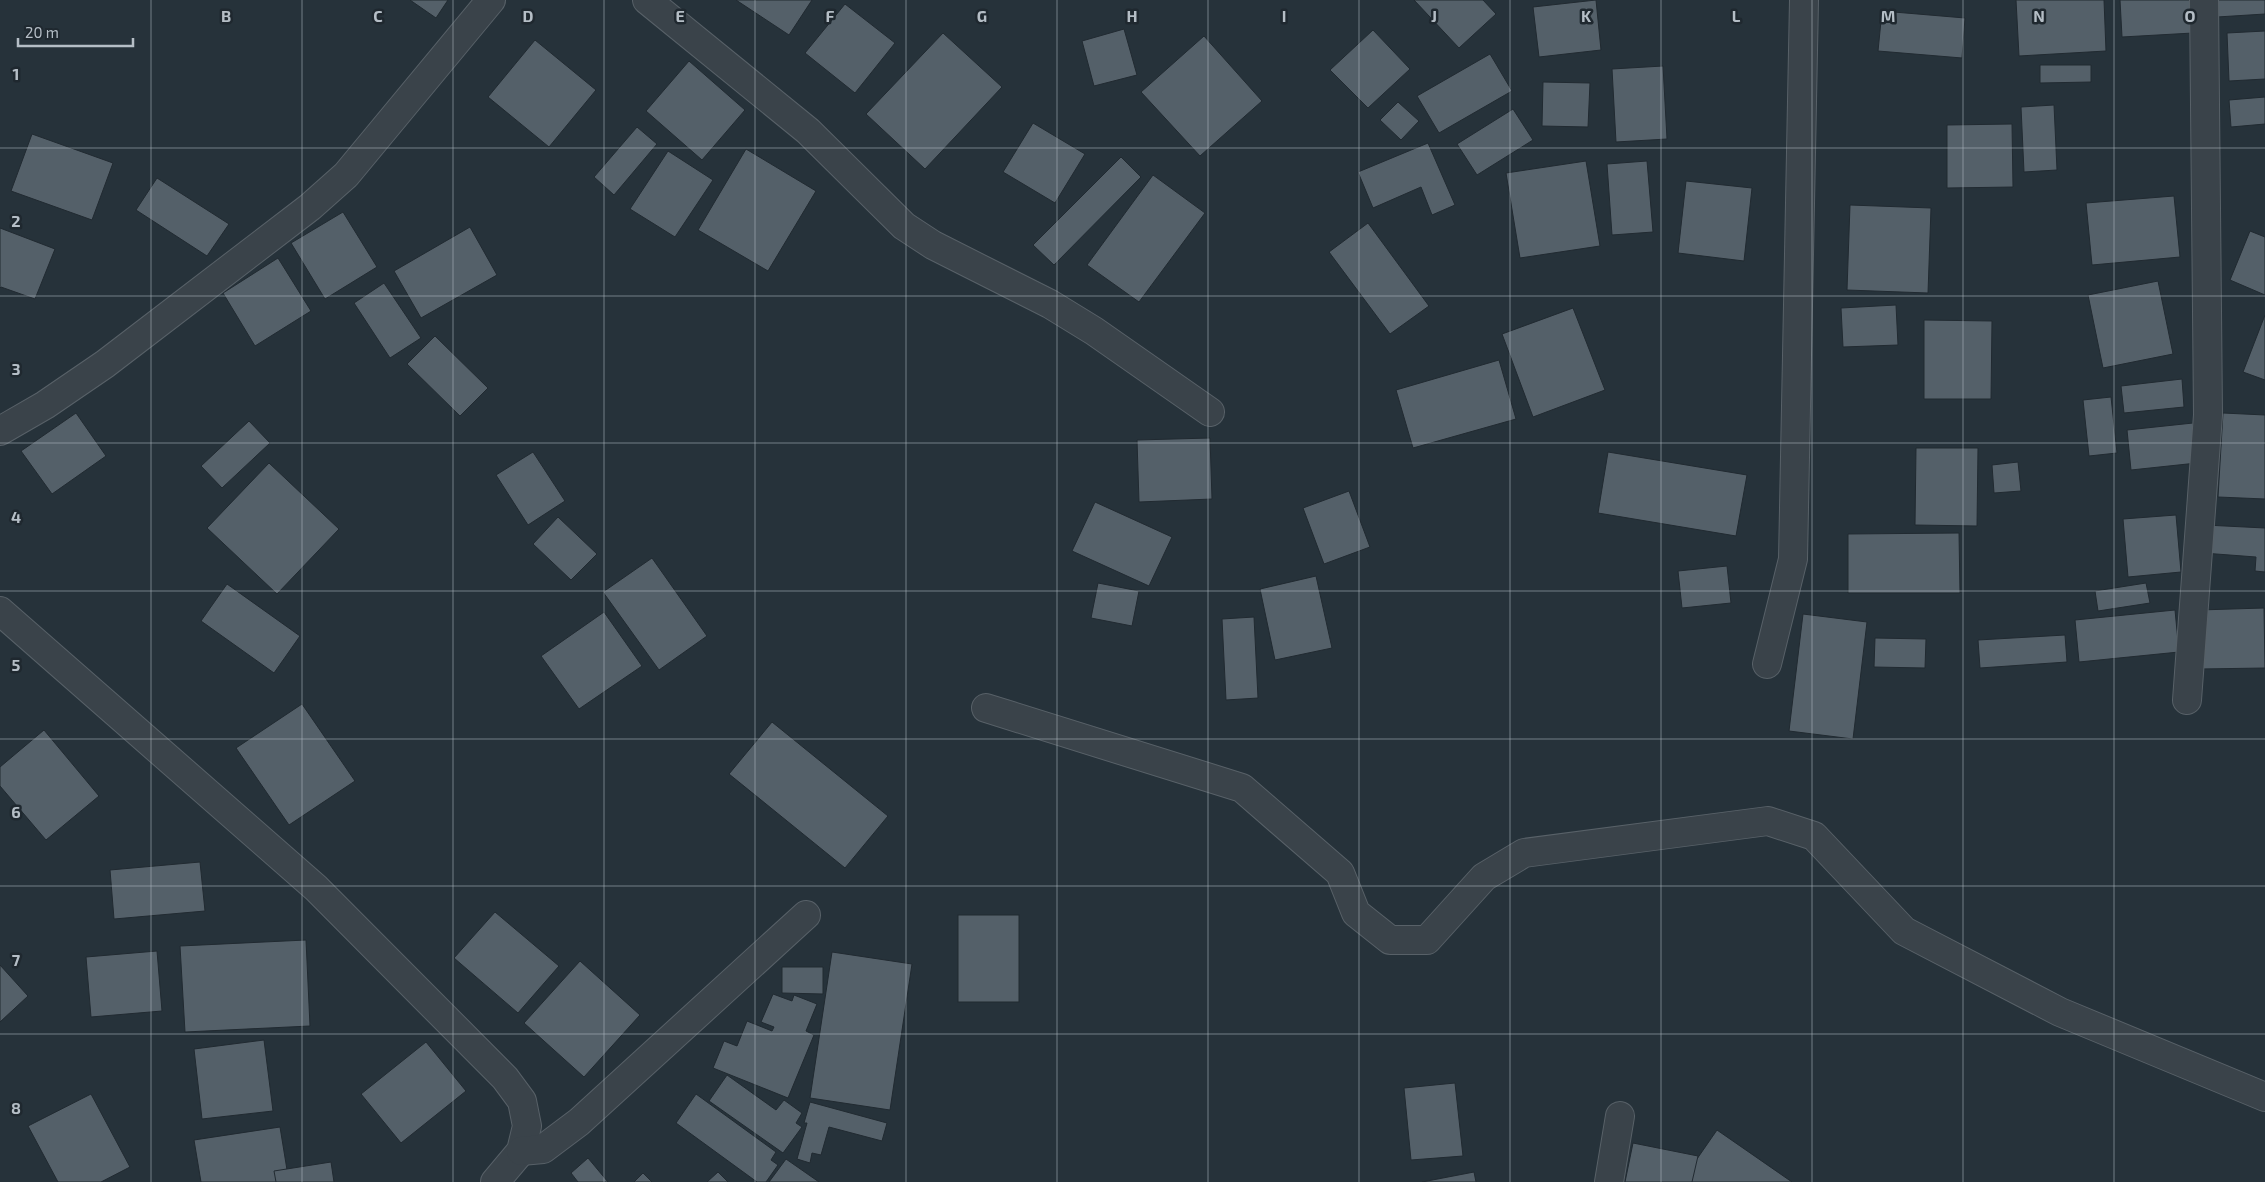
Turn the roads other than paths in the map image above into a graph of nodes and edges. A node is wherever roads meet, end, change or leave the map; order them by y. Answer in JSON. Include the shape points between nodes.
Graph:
{"nodes":[{"id":1,"x":491,"y":0,"type":"edge"},
{"id":2,"x":647,"y":0,"type":"edge"},
{"id":3,"x":1804,"y":0,"type":"edge"},
{"id":4,"x":2204,"y":0,"type":"edge"},
{"id":5,"x":1210,"y":412,"type":"dead end"},
{"id":6,"x":0,"y":431,"type":"edge"},
{"id":7,"x":0,"y":611,"type":"edge"},
{"id":8,"x":1767,"y":664,"type":"dead end"},
{"id":9,"x":2187,"y":700,"type":"dead end"},
{"id":10,"x":986,"y":708,"type":"dead end"},
{"id":11,"x":806,"y":915,"type":"dead end"},
{"id":12,"x":2265,"y":1097,"type":"edge"},
{"id":13,"x":1620,"y":1116,"type":"dead end"},
{"id":14,"x":521,"y":1151,"type":"junction"},
{"id":15,"x":495,"y":1182,"type":"edge"},
{"id":16,"x":1609,"y":1182,"type":"edge"}],
"edges":[{"from":1,"to":6,"type":"street","via":[[346,174],[310,207],[105,364],[45,406]]},
{"from":2,"to":5,"type":"street","via":[[808,131],[904,226],[933,245],[1050,304]]},
{"from":3,"to":8,"type":"street","via":[[1793,560]]},
{"from":4,"to":9,"type":"street","via":[[2208,415]]},
{"from":7,"to":14,"type":"street","via":[[316,888],[504,1078],[522,1102],[527,1126]]},
{"from":10,"to":12,"type":"street","via":[[1242,788],[1340,873],[1356,913],[1390,940],[1427,940],[1484,877],[1524,854],[1768,821],[1814,836],[1904,931],[2060,1012]]},
{"from":11,"to":14,"type":"street","via":[[579,1122],[543,1149]]},
{"from":13,"to":16,"type":"street"},
{"from":14,"to":15,"type":"street"}]}
